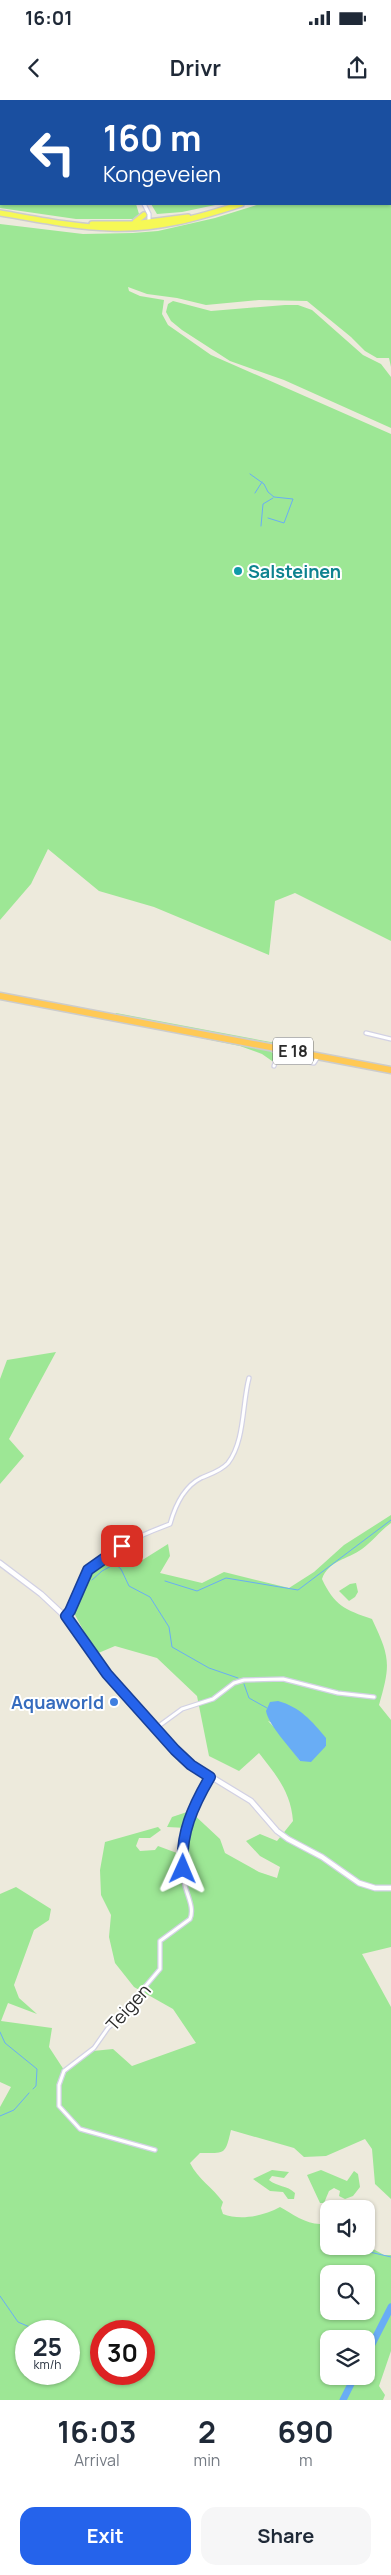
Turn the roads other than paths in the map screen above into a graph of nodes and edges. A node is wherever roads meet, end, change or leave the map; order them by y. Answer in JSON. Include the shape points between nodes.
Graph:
{"nodes":[{"id":1,"x":144,"y":205,"type":"edge"},
{"id":2,"x":238,"y":205,"type":"edge"},
{"id":3,"x":0,"y":213,"type":"edge"},
{"id":4,"x":144,"y":215,"type":"junction"},
{"id":5,"x":64,"y":223,"type":"junction"},
{"id":6,"x":133,"y":224,"type":"junction"},
{"id":7,"x":147,"y":224,"type":"junction"},
{"id":8,"x":0,"y":996,"type":"edge"},
{"id":9,"x":366,"y":1033,"type":"dead end"},
{"id":10,"x":391,"y":1038,"type":"edge"},
{"id":11,"x":279,"y":1049,"type":"junction"},
{"id":12,"x":318,"y":1056,"type":"junction"},
{"id":13,"x":277,"y":1059,"type":"junction"},
{"id":14,"x":274,"y":1066,"type":"dead end"},
{"id":15,"x":391,"y":1070,"type":"edge"},
{"id":16,"x":249,"y":1378,"type":"dead end"},
{"id":17,"x":0,"y":1563,"type":"edge"},
{"id":18,"x":66,"y":1616,"type":"junction"},
{"id":19,"x":374,"y":1696,"type":"dead end"},
{"id":20,"x":156,"y":1728,"type":"junction"},
{"id":21,"x":210,"y":1777,"type":"junction"},
{"id":22,"x":391,"y":1888,"type":"edge"},
{"id":23,"x":155,"y":2150,"type":"dead end"}],
"edges":[{"from":1,"to":4,"type":"street"},
{"from":1,"to":7,"type":"street"},
{"from":2,"to":7,"type":"main road","via":[[192,220]]},
{"from":3,"to":5,"type":"main road"},
{"from":4,"to":6,"type":"main road"},
{"from":4,"to":7,"type":"street"},
{"from":5,"to":6,"type":"main road"},
{"from":5,"to":7,"type":"main road","via":[[112,228]]},
{"from":6,"to":7,"type":"main road"},
{"from":8,"to":11,"type":"highway","number":"E 18"},
{"from":9,"to":10,"type":"street"},
{"from":11,"to":12,"type":"highway","number":"E 18"},
{"from":11,"to":13,"type":"street"},
{"from":12,"to":13,"type":"street","via":[[314,1063]]},
{"from":12,"to":15,"type":"highway","number":"E 18"},
{"from":13,"to":14,"type":"street"},
{"from":16,"to":18,"type":"street","via":[[238,1438],[228,1462],[185,1491],[170,1524],[122,1546],[92,1566]]},
{"from":17,"to":18,"type":"main road"},
{"from":18,"to":20,"type":"main road","via":[[107,1674]]},
{"from":19,"to":20,"type":"street","via":[[338,1693],[283,1679],[248,1679],[234,1683],[213,1699],[182,1709]]},
{"from":20,"to":21,"type":"main road","via":[[184,1759]]},
{"from":21,"to":22,"type":"main road","via":[[251,1801],[288,1839],[322,1857],[359,1883]]},
{"from":21,"to":23,"type":"street","name":"Teigen","via":[[191,1814],[184,1840],[184,1882],[192,1911],[190,1919],[161,1939],[157,1975],[134,2005],[108,2028],[96,2046],[66,2069],[59,2085],[59,2106],[78,2127]]}]}
